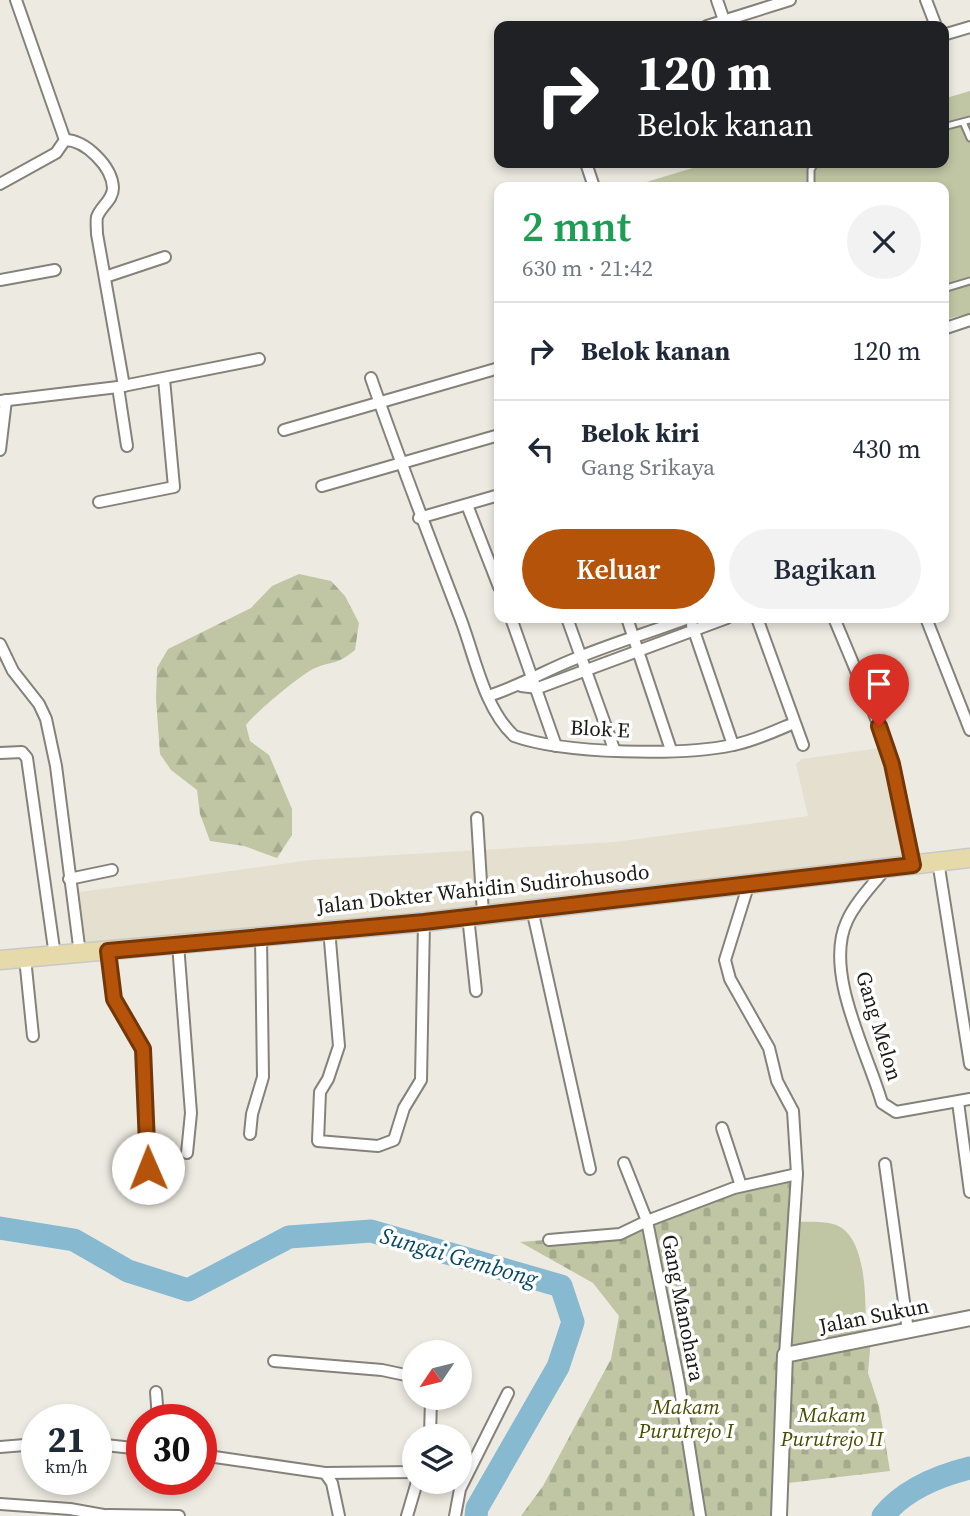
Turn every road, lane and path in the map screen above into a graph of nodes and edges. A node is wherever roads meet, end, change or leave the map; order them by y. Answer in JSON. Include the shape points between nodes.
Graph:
{"nodes":[{"id":1,"x":16,"y":0,"type":"edge"},
{"id":2,"x":717,"y":0,"type":"edge"},
{"id":3,"x":790,"y":0,"type":"edge"},
{"id":4,"x":926,"y":0,"type":"edge"},
{"id":5,"x":723,"y":21,"type":"edge"},
{"id":6,"x":730,"y":21,"type":"edge"},
{"id":7,"x":934,"y":21,"type":"edge"},
{"id":8,"x":970,"y":27,"type":"edge"},
{"id":9,"x":949,"y":33,"type":"edge"},
{"id":10,"x":970,"y":120,"type":"edge"},
{"id":11,"x":962,"y":122,"type":"junction"},
{"id":12,"x":949,"y":125,"type":"edge"},
{"id":13,"x":970,"y":138,"type":"edge"},
{"id":14,"x":65,"y":140,"type":"junction"},
{"id":15,"x":0,"y":184,"type":"edge"},
{"id":16,"x":165,"y":257,"type":"dead end"},
{"id":17,"x":55,"y":270,"type":"dead end"},
{"id":18,"x":105,"y":277,"type":"junction"},
{"id":19,"x":0,"y":280,"type":"edge"},
{"id":20,"x":970,"y":281,"type":"edge"},
{"id":21,"x":949,"y":287,"type":"edge"},
{"id":22,"x":970,"y":321,"type":"edge"},
{"id":23,"x":949,"y":327,"type":"edge"},
{"id":24,"x":259,"y":359,"type":"dead end"},
{"id":25,"x":494,"y":369,"type":"edge"},
{"id":26,"x":371,"y":378,"type":"dead end"},
{"id":27,"x":164,"y":379,"type":"junction"},
{"id":28,"x":121,"y":387,"type":"junction"},
{"id":29,"x":3,"y":400,"type":"edge"},
{"id":30,"x":379,"y":401,"type":"junction"},
{"id":31,"x":284,"y":430,"type":"dead end"},
{"id":32,"x":494,"y":436,"type":"edge"},
{"id":33,"x":127,"y":446,"type":"dead end"},
{"id":34,"x":0,"y":450,"type":"edge"},
{"id":35,"x":401,"y":461,"type":"junction"},
{"id":36,"x":322,"y":486,"type":"dead end"},
{"id":37,"x":494,"y":497,"type":"edge"},
{"id":38,"x":99,"y":502,"type":"dead end"},
{"id":39,"x":467,"y":505,"type":"junction"},
{"id":40,"x":419,"y":518,"type":"junction"},
{"id":41,"x":494,"y":574,"type":"edge"},
{"id":42,"x":513,"y":623,"type":"edge"},
{"id":43,"x":569,"y":623,"type":"edge"},
{"id":44,"x":628,"y":623,"type":"edge"},
{"id":45,"x":675,"y":623,"type":"edge"},
{"id":46,"x":691,"y":623,"type":"edge"},
{"id":47,"x":714,"y":623,"type":"edge"},
{"id":48,"x":759,"y":623,"type":"edge"},
{"id":49,"x":836,"y":623,"type":"edge"},
{"id":50,"x":928,"y":623,"type":"edge"},
{"id":51,"x":693,"y":631,"type":"junction"},
{"id":52,"x":634,"y":638,"type":"junction"},
{"id":53,"x":0,"y":644,"type":"edge"},
{"id":54,"x":639,"y":650,"type":"junction"},
{"id":55,"x":582,"y":656,"type":"junction"},
{"id":56,"x":587,"y":669,"type":"junction"},
{"id":57,"x":533,"y":676,"type":"junction"},
{"id":58,"x":521,"y":686,"type":"junction"},
{"id":59,"x":538,"y":688,"type":"junction"},
{"id":60,"x":488,"y":696,"type":"junction"},
{"id":61,"x":794,"y":723,"type":"junction"},
{"id":62,"x":970,"y":730,"type":"edge"},
{"id":63,"x":733,"y":745,"type":"junction"},
{"id":64,"x":803,"y":745,"type":"dead end"},
{"id":65,"x":556,"y":746,"type":"junction"},
{"id":66,"x":614,"y":749,"type":"junction"},
{"id":67,"x":671,"y":750,"type":"junction"},
{"id":68,"x":0,"y":753,"type":"edge"},
{"id":69,"x":477,"y":818,"type":"dead end"},
{"id":70,"x":970,"y":858,"type":"edge"},
{"id":71,"x":938,"y":861,"type":"junction"},
{"id":72,"x":913,"y":865,"type":"junction"},
{"id":73,"x":886,"y":868,"type":"junction"},
{"id":74,"x":112,"y":870,"type":"dead end"},
{"id":75,"x":69,"y":879,"type":"junction"},
{"id":76,"x":749,"y":883,"type":"junction"},
{"id":77,"x":533,"y":909,"type":"junction"},
{"id":78,"x":475,"y":915,"type":"junction"},
{"id":79,"x":424,"y":922,"type":"junction"},
{"id":80,"x":329,"y":929,"type":"junction"},
{"id":81,"x":261,"y":937,"type":"junction"},
{"id":82,"x":178,"y":944,"type":"junction"},
{"id":83,"x":108,"y":951,"type":"junction"},
{"id":84,"x":80,"y":954,"type":"junction"},
{"id":85,"x":55,"y":956,"type":"junction"},
{"id":86,"x":25,"y":958,"type":"junction"},
{"id":87,"x":0,"y":960,"type":"edge"},
{"id":88,"x":476,"y":991,"type":"dead end"},
{"id":89,"x":33,"y":1036,"type":"dead end"},
{"id":90,"x":970,"y":1064,"type":"edge"},
{"id":91,"x":970,"y":1099,"type":"edge"},
{"id":92,"x":958,"y":1102,"type":"junction"},
{"id":93,"x":722,"y":1128,"type":"dead end"},
{"id":94,"x":250,"y":1134,"type":"dead end"},
{"id":95,"x":187,"y":1153,"type":"dead end"},
{"id":96,"x":624,"y":1163,"type":"dead end"},
{"id":97,"x":886,"y":1164,"type":"dead end"},
{"id":98,"x":148,"y":1168,"type":"dead end"},
{"id":99,"x":590,"y":1169,"type":"dead end"},
{"id":100,"x":797,"y":1174,"type":"junction"},
{"id":101,"x":741,"y":1186,"type":"junction"},
{"id":102,"x":970,"y":1192,"type":"edge"},
{"id":103,"x":647,"y":1221,"type":"junction"},
{"id":104,"x":549,"y":1240,"type":"dead end"},
{"id":105,"x":970,"y":1318,"type":"edge"},
{"id":106,"x":908,"y":1331,"type":"junction"},
{"id":107,"x":786,"y":1355,"type":"junction"},
{"id":108,"x":274,"y":1360,"type":"dead end"},
{"id":109,"x":402,"y":1374,"type":"edge"},
{"id":110,"x":156,"y":1392,"type":"dead end"},
{"id":111,"x":508,"y":1393,"type":"dead end"},
{"id":112,"x":157,"y":1404,"type":"edge"},
{"id":113,"x":21,"y":1445,"type":"edge"},
{"id":114,"x":0,"y":1447,"type":"edge"},
{"id":115,"x":217,"y":1457,"type":"edge"},
{"id":116,"x":402,"y":1472,"type":"edge"},
{"id":117,"x":325,"y":1473,"type":"junction"},
{"id":118,"x":413,"y":1494,"type":"edge"},
{"id":119,"x":0,"y":1504,"type":"edge"},
{"id":120,"x":18,"y":1510,"type":"edge"},
{"id":121,"x":108,"y":1516,"type":"edge"},
{"id":122,"x":179,"y":1516,"type":"edge"},
{"id":123,"x":340,"y":1516,"type":"edge"},
{"id":124,"x":407,"y":1516,"type":"edge"},
{"id":125,"x":455,"y":1516,"type":"edge"},
{"id":126,"x":700,"y":1516,"type":"edge"},
{"id":127,"x":779,"y":1516,"type":"edge"}],
"edges":[{"from":1,"to":14,"type":"street"},
{"from":2,"to":5,"type":"street"},
{"from":3,"to":6,"type":"street"},
{"from":4,"to":7,"type":"street"},
{"from":8,"to":9,"type":"street"},
{"from":10,"to":11,"type":"lane"},
{"from":11,"to":12,"type":"lane"},
{"from":11,"to":13,"type":"lane"},
{"from":14,"to":15,"type":"street","via":[[55,153]]},
{"from":14,"to":18,"type":"street","via":[[84,145],[102,164],[113,187],[97,217]]},
{"from":16,"to":18,"type":"street"},
{"from":17,"to":19,"type":"street"},
{"from":18,"to":28,"type":"street"},
{"from":20,"to":21,"type":"lane"},
{"from":22,"to":23,"type":"street"},
{"from":24,"to":27,"type":"street"},
{"from":25,"to":30,"type":"street"},
{"from":26,"to":30,"type":"street","name":"Blok E"},
{"from":27,"to":28,"type":"street"},
{"from":27,"to":38,"type":"street","via":[[174,487]]},
{"from":28,"to":29,"type":"street"},
{"from":28,"to":33,"type":"street"},
{"from":29,"to":34,"type":"street"},
{"from":30,"to":31,"type":"street"},
{"from":30,"to":35,"type":"street","name":"Blok E"},
{"from":32,"to":35,"type":"street"},
{"from":35,"to":36,"type":"street"},
{"from":35,"to":40,"type":"street","name":"Blok E"},
{"from":37,"to":39,"type":"street"},
{"from":39,"to":40,"type":"street"},
{"from":39,"to":41,"type":"street"},
{"from":40,"to":60,"type":"street","name":"Blok E"},
{"from":42,"to":57,"type":"street"},
{"from":43,"to":55,"type":"street"},
{"from":44,"to":52,"type":"street"},
{"from":45,"to":52,"type":"street"},
{"from":46,"to":51,"type":"street"},
{"from":47,"to":51,"type":"street"},
{"from":48,"to":61,"type":"street"},
{"from":49,"to":72,"type":"street","via":[[891,759]]},
{"from":50,"to":62,"type":"street"},
{"from":51,"to":54,"type":"street"},
{"from":51,"to":63,"type":"street"},
{"from":52,"to":54,"type":"street"},
{"from":52,"to":55,"type":"street"},
{"from":53,"to":75,"type":"street","via":[[46,719]]},
{"from":54,"to":56,"type":"street"},
{"from":54,"to":67,"type":"street"},
{"from":55,"to":56,"type":"street"},
{"from":55,"to":57,"type":"street"},
{"from":56,"to":59,"type":"street"},
{"from":56,"to":66,"type":"street"},
{"from":57,"to":58,"type":"street"},
{"from":57,"to":59,"type":"street"},
{"from":58,"to":59,"type":"street"},
{"from":58,"to":60,"type":"street"},
{"from":59,"to":65,"type":"street"},
{"from":60,"to":65,"type":"street","name":"Blok E","via":[[514,736]]},
{"from":61,"to":63,"type":"street","name":"Blok E"},
{"from":61,"to":64,"type":"street"},
{"from":63,"to":67,"type":"street","name":"Blok E"},
{"from":65,"to":66,"type":"street","name":"Blok E"},
{"from":66,"to":67,"type":"street","name":"Blok E"},
{"from":68,"to":85,"type":"street","via":[[22,752],[27,758]]},
{"from":69,"to":78,"type":"street"},
{"from":70,"to":71,"type":"main road","name":"Jalan Dokter Wahidin Sudirohusodo"},
{"from":71,"to":72,"type":"main road","name":"Jalan Dokter Wahidin Sudirohusodo"},
{"from":71,"to":90,"type":"street"},
{"from":72,"to":73,"type":"main road","name":"Jalan Dokter Wahidin Sudirohusodo"},
{"from":73,"to":76,"type":"main road","name":"Jalan Dokter Wahidin Sudirohusodo"},
{"from":73,"to":92,"type":"street","name":"Gang Melon","via":[[846,923],[840,963],[844,988],[882,1103],[901,1111]]},
{"from":74,"to":75,"type":"street"},
{"from":75,"to":84,"type":"street"},
{"from":76,"to":77,"type":"main road","name":"Jalan Dokter Wahidin Sudirohusodo"},
{"from":76,"to":100,"type":"street","via":[[727,952],[727,970],[769,1048],[777,1081],[793,1111]]},
{"from":77,"to":78,"type":"main road","name":"Jalan Dokter Wahidin Sudirohusodo"},
{"from":77,"to":99,"type":"street"},
{"from":78,"to":79,"type":"main road","name":"Jalan Dokter Wahidin Sudirohusodo"},
{"from":78,"to":88,"type":"street"},
{"from":79,"to":80,"type":"main road","name":"Jalan Dokter Wahidin Sudirohusodo"},
{"from":79,"to":80,"type":"street","via":[[421,1080],[404,1108],[394,1140],[379,1146],[318,1141],[320,1092],[339,1046]]},
{"from":80,"to":81,"type":"main road","name":"Jalan Dokter Wahidin Sudirohusodo"},
{"from":81,"to":82,"type":"main road","name":"Jalan Dokter Wahidin Sudirohusodo"},
{"from":81,"to":94,"type":"street","via":[[263,1077]]},
{"from":82,"to":83,"type":"main road","name":"Jalan Dokter Wahidin Sudirohusodo"},
{"from":82,"to":95,"type":"street","via":[[191,1113]]},
{"from":83,"to":84,"type":"main road","name":"Jalan Dokter Wahidin Sudirohusodo"},
{"from":83,"to":98,"type":"street","via":[[114,999],[143,1049]]},
{"from":84,"to":85,"type":"main road","name":"Jalan Dokter Wahidin Sudirohusodo"},
{"from":85,"to":86,"type":"main road","name":"Jalan Dokter Wahidin Sudirohusodo"},
{"from":86,"to":87,"type":"main road","name":"Jalan Dokter Wahidin Sudirohusodo"},
{"from":86,"to":89,"type":"street"},
{"from":91,"to":92,"type":"street"},
{"from":92,"to":102,"type":"street"},
{"from":93,"to":101,"type":"street"},
{"from":96,"to":103,"type":"street"},
{"from":97,"to":106,"type":"street"},
{"from":100,"to":101,"type":"street","name":"Gang Manohara"},
{"from":100,"to":107,"type":"street"},
{"from":101,"to":103,"type":"street","name":"Gang Manohara"},
{"from":103,"to":104,"type":"street","via":[[620,1234]]},
{"from":103,"to":126,"type":"street","name":"Gang Manohara"},
{"from":105,"to":106,"type":"street","name":"Jalan Sukun"},
{"from":106,"to":107,"type":"street","name":"Jalan Sukun"},
{"from":107,"to":127,"type":"street"},
{"from":108,"to":109,"type":"street"},
{"from":110,"to":112,"type":"street"},
{"from":111,"to":125,"type":"street","via":[[460,1489]]},
{"from":113,"to":114,"type":"street"},
{"from":115,"to":117,"type":"street"},
{"from":116,"to":117,"type":"street"},
{"from":117,"to":123,"type":"street"},
{"from":118,"to":124,"type":"street"},
{"from":119,"to":120,"type":"street"},
{"from":120,"to":121,"type":"street"},
{"from":121,"to":122,"type":"street"}]}
